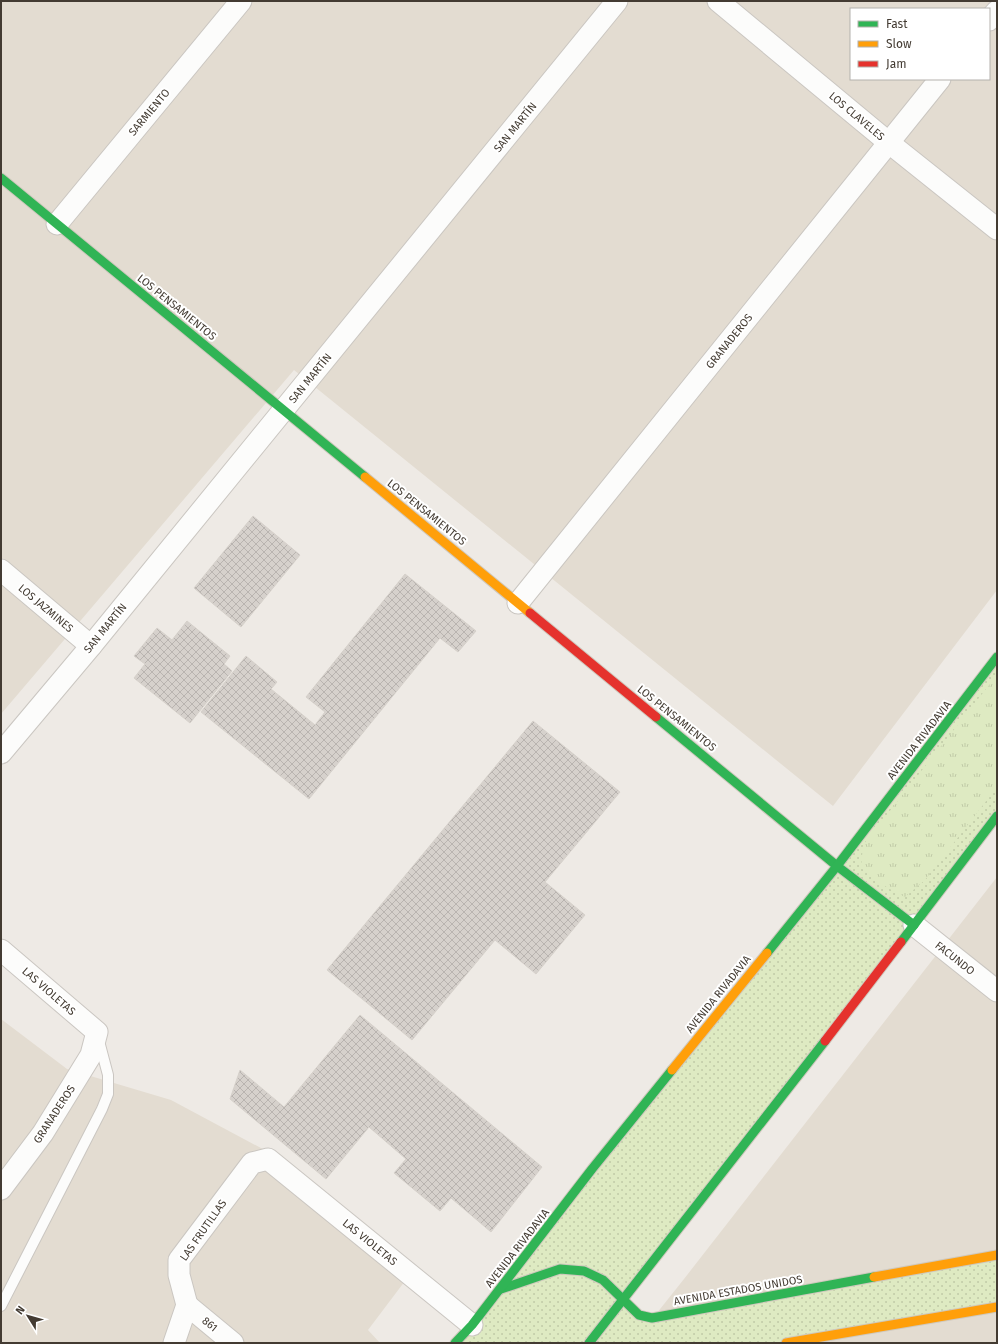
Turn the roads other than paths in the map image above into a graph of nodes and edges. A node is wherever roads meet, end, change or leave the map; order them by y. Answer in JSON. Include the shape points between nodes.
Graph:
{"nodes":[{"id":1,"x":241,"y":1,"type":"edge"},
{"id":2,"x":617,"y":1,"type":"edge"},
{"id":3,"x":718,"y":1,"type":"edge"},
{"id":4,"x":997,"y":10,"type":"edge"},
{"id":5,"x":990,"y":19,"type":"edge"},
{"id":6,"x":939,"y":80,"type":"edge"},
{"id":7,"x":888,"y":142,"type":"junction"},
{"id":8,"x":1,"y":178,"type":"edge"},
{"id":9,"x":57,"y":224,"type":"junction"},
{"id":10,"x":997,"y":229,"type":"edge"},
{"id":11,"x":284,"y":410,"type":"junction"},
{"id":12,"x":1,"y":570,"type":"edge"},
{"id":13,"x":518,"y":603,"type":"junction"},
{"id":14,"x":91,"y":646,"type":"junction"},
{"id":15,"x":997,"y":657,"type":"edge"},
{"id":16,"x":1,"y":753,"type":"edge"},
{"id":17,"x":997,"y":816,"type":"edge"},
{"id":18,"x":837,"y":866,"type":"junction"},
{"id":19,"x":914,"y":925,"type":"junction"},
{"id":20,"x":1,"y":950,"type":"edge"},
{"id":21,"x":997,"y":991,"type":"edge"},
{"id":22,"x":97,"y":1032,"type":"junction"},
{"id":23,"x":268,"y":1159,"type":"joint"},
{"id":24,"x":1,"y":1189,"type":"edge"},
{"id":25,"x":997,"y":1255,"type":"edge"},
{"id":26,"x":501,"y":1288,"type":"junction"},
{"id":27,"x":622,"y":1299,"type":"junction"},
{"id":28,"x":187,"y":1305,"type":"junction"},
{"id":29,"x":1,"y":1306,"type":"edge"},
{"id":30,"x":997,"y":1307,"type":"edge"},
{"id":31,"x":473,"y":1331,"type":"junction"},
{"id":32,"x":174,"y":1343,"type":"edge"},
{"id":33,"x":233,"y":1343,"type":"edge"},
{"id":34,"x":455,"y":1343,"type":"edge"},
{"id":35,"x":589,"y":1343,"type":"edge"},
{"id":36,"x":786,"y":1343,"type":"edge"}],
"edges":[{"from":1,"to":9,"type":"street","name":"SARMIENTO"},
{"from":2,"to":11,"type":"street","name":"SAN MARTÍN"},
{"from":3,"to":7,"type":"street","name":"LOS CLAVELES"},
{"from":4,"to":5,"type":"street"},
{"from":6,"to":7,"type":"street","name":"GRANADEROS"},
{"from":7,"to":10,"type":"street","name":"LOS CLAVELES"},
{"from":7,"to":13,"type":"street","name":"GRANADEROS"},
{"from":8,"to":9,"type":"main road","name":"LOS PENSAMIENTOS"},
{"from":9,"to":11,"type":"main road","name":"LOS PENSAMIENTOS"},
{"from":11,"to":13,"type":"main road","name":"LOS PENSAMIENTOS"},
{"from":11,"to":14,"type":"street","name":"SAN MARTÍN"},
{"from":12,"to":14,"type":"street","name":"LOS JAZMINES"},
{"from":13,"to":18,"type":"main road","name":"LOS PENSAMIENTOS"},
{"from":14,"to":16,"type":"street","name":"SAN MARTÍN"},
{"from":15,"to":18,"type":"main road","name":"AVENIDA RIVADAVIA"},
{"from":17,"to":19,"type":"main road"},
{"from":18,"to":19,"type":"main road","name":"LOS PENSAMIENTOS"},
{"from":18,"to":26,"type":"main road","name":"AVENIDA RIVADAVIA","via":[[592,1169]]},
{"from":19,"to":21,"type":"street","name":"FACUNDO"},
{"from":19,"to":27,"type":"main road"},
{"from":20,"to":22,"type":"street","name":"LAS VIOLETAS"},
{"from":22,"to":24,"type":"street","name":"GRANADEROS","via":[[91,1055],[44,1132]]},
{"from":22,"to":29,"type":"lane","via":[[108,1075],[108,1094]]},
{"from":23,"to":28,"type":"street","name":"LAS FRUTILLAS","via":[[252,1163],[179,1260],[179,1275]]},
{"from":23,"to":31,"type":"street","name":"LAS VIOLETAS"},
{"from":25,"to":27,"type":"main road","name":"AVENIDA ESTADOS UNIDOS","via":[[652,1318],[639,1315]]},
{"from":26,"to":27,"type":"main road","name":"AVENIDA ESTADOS UNIDOS","via":[[560,1269],[584,1271],[603,1280]]},
{"from":26,"to":31,"type":"main road","name":"AVENIDA RIVADAVIA"},
{"from":27,"to":35,"type":"main road"},
{"from":28,"to":32,"type":"street"},
{"from":28,"to":33,"type":"street","name":"861"},
{"from":30,"to":36,"type":"main road"},
{"from":31,"to":34,"type":"main road","name":"AVENIDA RIVADAVIA"}]}
